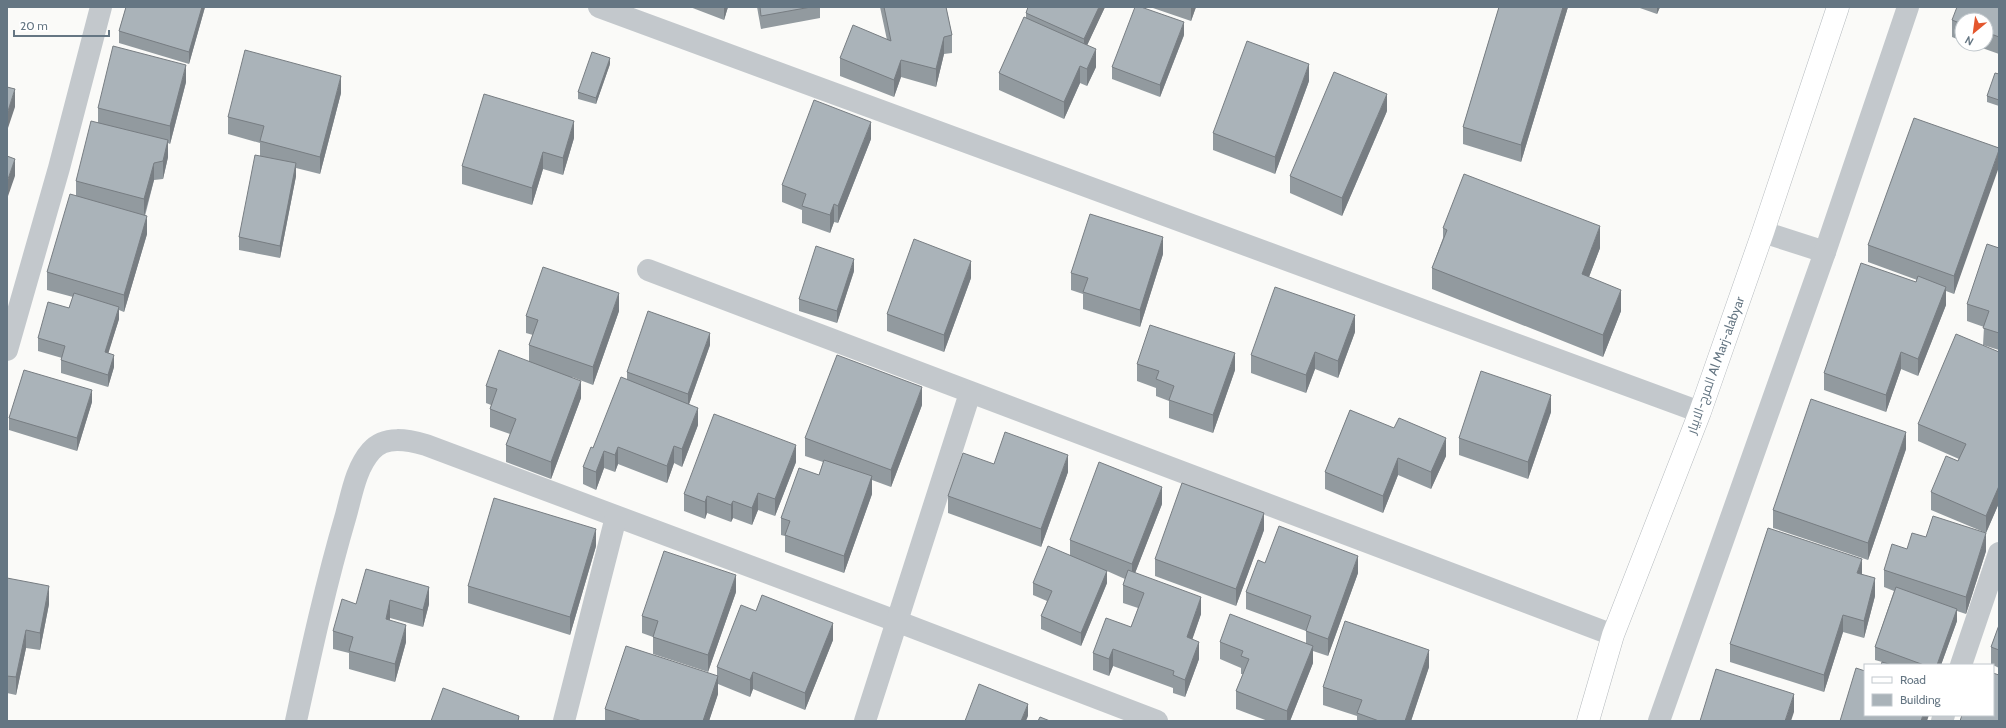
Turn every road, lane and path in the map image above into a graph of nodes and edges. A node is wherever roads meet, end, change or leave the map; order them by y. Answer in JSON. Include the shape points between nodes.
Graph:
{"nodes":[{"id":1,"x":101,"y":7,"type":"edge"},
{"id":2,"x":599,"y":7,"type":"edge"},
{"id":3,"x":1838,"y":7,"type":"edge"},
{"id":4,"x":1908,"y":7,"type":"edge"},
{"id":5,"x":1763,"y":232,"type":"junction"},
{"id":6,"x":1825,"y":252,"type":"junction"},
{"id":7,"x":648,"y":270,"type":"dead end"},
{"id":8,"x":7,"y":350,"type":"edge"},
{"id":9,"x":970,"y":393,"type":"junction"},
{"id":10,"x":1700,"y":412,"type":"junction"},
{"id":11,"x":616,"y":517,"type":"junction"},
{"id":12,"x":1999,"y":553,"type":"edge"},
{"id":13,"x":896,"y":621,"type":"junction"},
{"id":14,"x":1613,"y":635,"type":"junction"},
{"id":15,"x":1961,"y":664,"type":"edge"},
{"id":16,"x":296,"y":721,"type":"edge"},
{"id":17,"x":564,"y":721,"type":"edge"},
{"id":18,"x":864,"y":721,"type":"edge"},
{"id":19,"x":1157,"y":721,"type":"edge"},
{"id":20,"x":1588,"y":721,"type":"edge"},
{"id":21,"x":1659,"y":721,"type":"edge"}],
"edges":[{"from":1,"to":8,"type":"street","via":[[59,168]]},
{"from":2,"to":10,"type":"street"},
{"from":3,"to":5,"type":"main road","name":"المرج-الابيار Al Marj-alabyar"},
{"from":4,"to":6,"type":"street"},
{"from":5,"to":6,"type":"street"},
{"from":5,"to":10,"type":"main road","name":"المرج-الابيار Al Marj-alabyar"},
{"from":6,"to":21,"type":"street"},
{"from":7,"to":9,"type":"street"},
{"from":9,"to":13,"type":"street"},
{"from":9,"to":14,"type":"street"},
{"from":10,"to":14,"type":"main road","name":"المرج-الابيار Al Marj-alabyar"},
{"from":11,"to":13,"type":"street"},
{"from":11,"to":16,"type":"street","via":[[426,445],[396,440],[383,443],[372,450],[360,467],[328,574]]},
{"from":11,"to":17,"type":"street"},
{"from":12,"to":15,"type":"street"},
{"from":13,"to":18,"type":"street"},
{"from":13,"to":19,"type":"street"},
{"from":14,"to":20,"type":"main road","name":"المرج-الابيار Al Marj-alabyar"}]}
